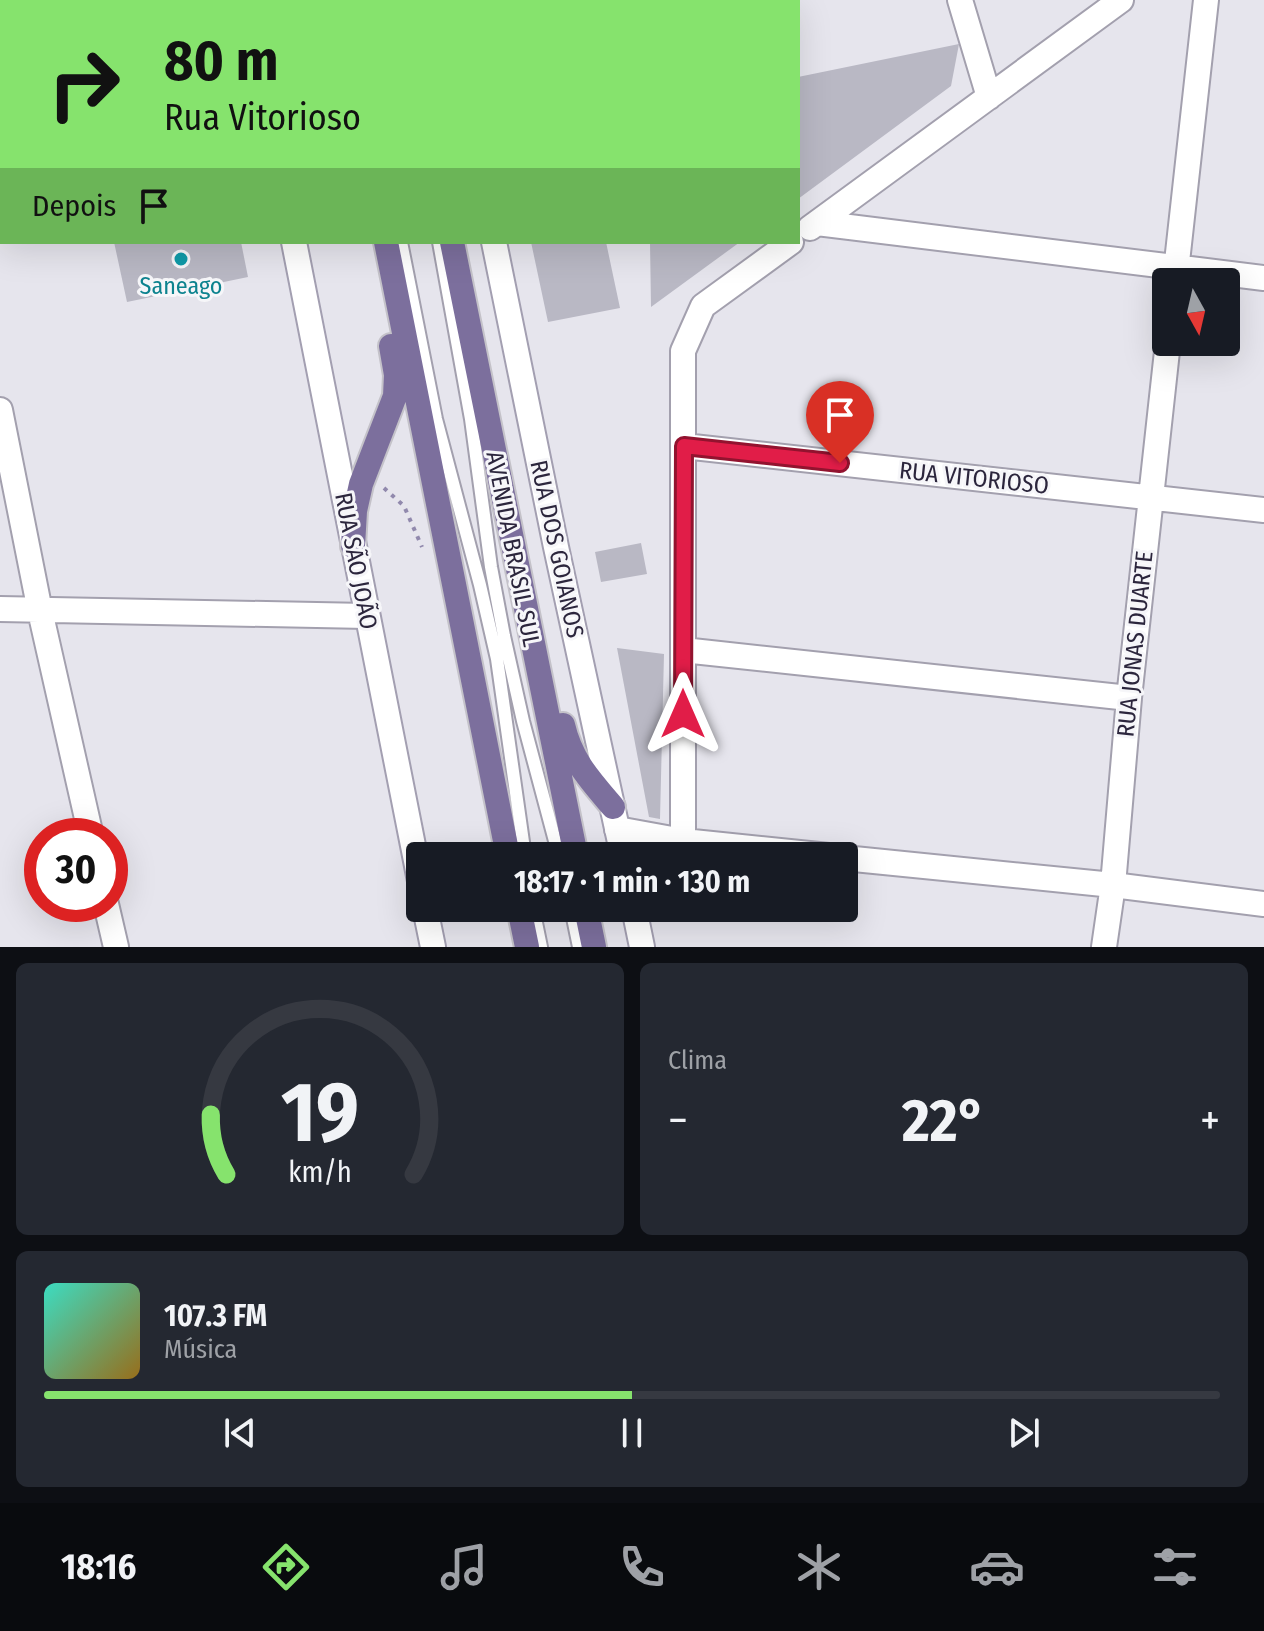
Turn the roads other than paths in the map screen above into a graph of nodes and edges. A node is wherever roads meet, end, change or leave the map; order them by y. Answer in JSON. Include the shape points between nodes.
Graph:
{"nodes":[{"id":1,"x":960,"y":0,"type":"edge"},
{"id":2,"x":1121,"y":0,"type":"edge"},
{"id":3,"x":1206,"y":0,"type":"edge"},
{"id":4,"x":989,"y":97,"type":"junction"},
{"id":5,"x":808,"y":230,"type":"edge"},
{"id":6,"x":294,"y":244,"type":"edge"},
{"id":7,"x":386,"y":244,"type":"edge"},
{"id":8,"x":401,"y":244,"type":"edge"},
{"id":9,"x":439,"y":244,"type":"edge"},
{"id":10,"x":452,"y":244,"type":"edge"},
{"id":11,"x":494,"y":244,"type":"edge"},
{"id":12,"x":788,"y":244,"type":"edge"},
{"id":13,"x":391,"y":268,"type":"junction"},
{"id":14,"x":1177,"y":268,"type":"edge"},
{"id":15,"x":1152,"y":271,"type":"edge"},
{"id":16,"x":1240,"y":277,"type":"edge"},
{"id":17,"x":1264,"y":278,"type":"edge"},
{"id":18,"x":1166,"y":356,"type":"edge"},
{"id":19,"x":0,"y":410,"type":"edge"},
{"id":20,"x":684,"y":446,"type":"junction"},
{"id":21,"x":1151,"y":498,"type":"junction"},
{"id":22,"x":1264,"y":510,"type":"edge"},
{"id":23,"x":353,"y":546,"type":"junction"},
{"id":24,"x":0,"y":609,"type":"edge"},
{"id":25,"x":40,"y":611,"type":"junction"},
{"id":26,"x":367,"y":616,"type":"junction"},
{"id":27,"x":528,"y":623,"type":"junction"},
{"id":28,"x":683,"y":650,"type":"junction"},
{"id":29,"x":1129,"y":698,"type":"junction"},
{"id":30,"x":87,"y":818,"type":"edge"},
{"id":31,"x":615,"y":818,"type":"junction"},
{"id":32,"x":683,"y":841,"type":"junction"},
{"id":33,"x":412,"y":842,"type":"edge"},
{"id":34,"x":505,"y":842,"type":"edge"},
{"id":35,"x":523,"y":842,"type":"edge"},
{"id":36,"x":555,"y":842,"type":"edge"},
{"id":37,"x":573,"y":842,"type":"edge"},
{"id":38,"x":620,"y":842,"type":"edge"},
{"id":39,"x":693,"y":842,"type":"edge"},
{"id":40,"x":858,"y":859,"type":"edge"},
{"id":41,"x":1113,"y":885,"type":"junction"},
{"id":42,"x":1264,"y":904,"type":"edge"},
{"id":43,"x":110,"y":922,"type":"edge"},
{"id":44,"x":428,"y":922,"type":"edge"},
{"id":45,"x":522,"y":922,"type":"edge"},
{"id":46,"x":536,"y":922,"type":"edge"},
{"id":47,"x":574,"y":922,"type":"edge"},
{"id":48,"x":589,"y":922,"type":"edge"},
{"id":49,"x":637,"y":922,"type":"edge"},
{"id":50,"x":116,"y":947,"type":"edge"},
{"id":51,"x":433,"y":947,"type":"edge"},
{"id":52,"x":527,"y":947,"type":"edge"},
{"id":53,"x":541,"y":947,"type":"edge"},
{"id":54,"x":579,"y":947,"type":"edge"},
{"id":55,"x":594,"y":947,"type":"edge"},
{"id":56,"x":642,"y":947,"type":"edge"},
{"id":57,"x":1104,"y":947,"type":"edge"}],
"edges":[{"from":1,"to":4,"type":"street"},
{"from":2,"to":4,"type":"street"},
{"from":3,"to":14,"type":"street"},
{"from":4,"to":5,"type":"street"},
{"from":5,"to":15,"type":"street"},
{"from":6,"to":23,"type":"street","name":"RUA SÃO JOÃO"},
{"from":7,"to":13,"type":"main road"},
{"from":8,"to":35,"type":"lane","via":[[436,419],[497,659]]},
{"from":9,"to":36,"type":"lane","via":[[504,636]]},
{"from":10,"to":27,"type":"main road","name":"AVENIDA BRASIL SUL"},
{"from":11,"to":31,"type":"street","name":"RUA DOS GOIANOS"},
{"from":12,"to":20,"type":"street","via":[[703,306],[683,351]]},
{"from":13,"to":23,"type":"main road","via":[[388,310],[395,396],[361,484]]},
{"from":13,"to":34,"type":"main road"},
{"from":16,"to":17,"type":"street"},
{"from":18,"to":21,"type":"street","name":"RUA JONAS DUARTE"},
{"from":19,"to":25,"type":"street"},
{"from":20,"to":21,"type":"street","name":"RUA VITORIOSO"},
{"from":20,"to":28,"type":"street"},
{"from":21,"to":22,"type":"street","name":"RUA VITORIOSO"},
{"from":21,"to":29,"type":"street","name":"RUA JONAS DUARTE"},
{"from":23,"to":26,"type":"street","name":"RUA SÃO JOÃO"},
{"from":24,"to":25,"type":"street"},
{"from":25,"to":26,"type":"street"},
{"from":25,"to":30,"type":"street"},
{"from":26,"to":33,"type":"street","name":"RUA SÃO JOÃO"},
{"from":27,"to":31,"type":"main road","via":[[545,648],[574,759]]},
{"from":27,"to":37,"type":"main road","name":"AVENIDA BRASIL SUL"},
{"from":28,"to":29,"type":"street"},
{"from":28,"to":32,"type":"street"},
{"from":29,"to":41,"type":"street","name":"RUA JONAS DUARTE"},
{"from":31,"to":32,"type":"street"},
{"from":31,"to":38,"type":"street","name":"RUA DOS GOIANOS"},
{"from":32,"to":39,"type":"street"},
{"from":40,"to":41,"type":"street"},
{"from":41,"to":42,"type":"street"},
{"from":41,"to":57,"type":"street","name":"RUA JONAS DUARTE"},
{"from":43,"to":50,"type":"street"},
{"from":44,"to":51,"type":"street"},
{"from":45,"to":52,"type":"main road"},
{"from":46,"to":53,"type":"lane"},
{"from":47,"to":54,"type":"lane"},
{"from":48,"to":55,"type":"main road"},
{"from":49,"to":56,"type":"street"}]}
